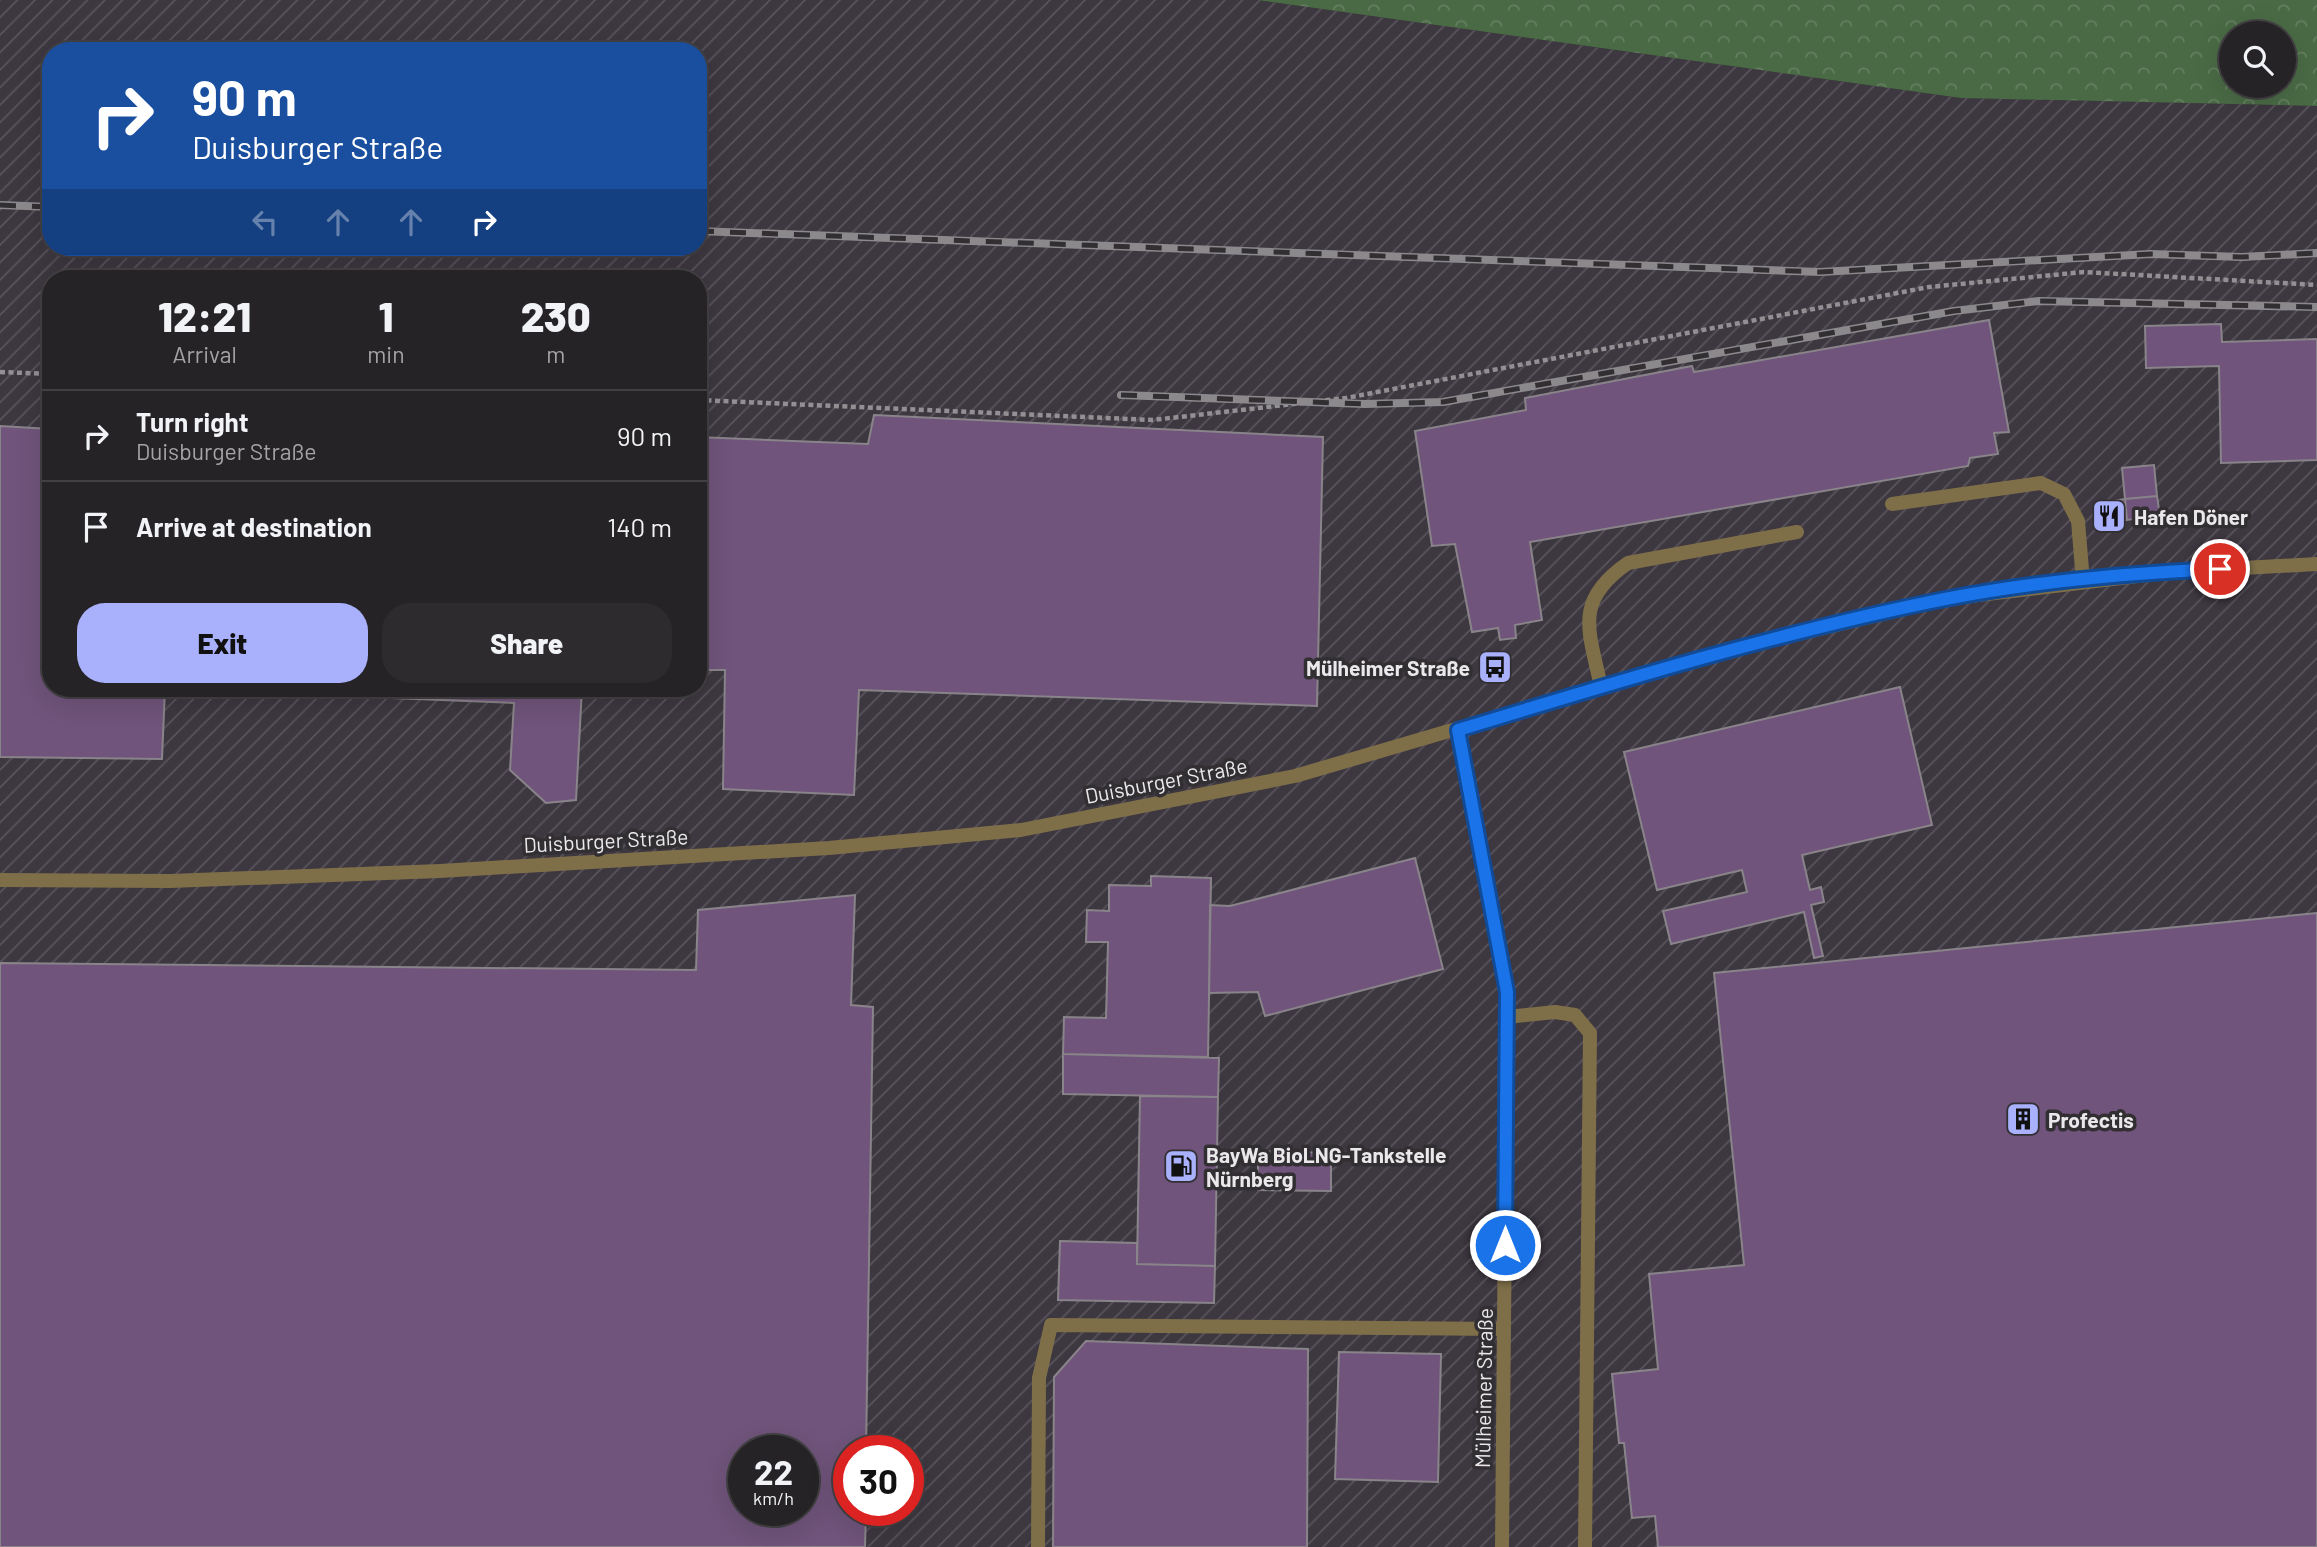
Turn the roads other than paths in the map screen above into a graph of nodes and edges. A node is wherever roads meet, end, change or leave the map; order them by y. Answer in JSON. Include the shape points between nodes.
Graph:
{"nodes":[{"id":1,"x":1892,"y":504,"type":"dead end"},
{"id":2,"x":1797,"y":532,"type":"dead end"},
{"id":3,"x":2317,"y":564,"type":"edge"},
{"id":4,"x":2083,"y":582,"type":"junction"},
{"id":5,"x":1601,"y":687,"type":"junction"},
{"id":6,"x":1458,"y":730,"type":"junction"},
{"id":7,"x":0,"y":880,"type":"edge"},
{"id":8,"x":1506,"y":1017,"type":"junction"},
{"id":9,"x":1504,"y":1329,"type":"junction"},
{"id":10,"x":1038,"y":1547,"type":"edge"},
{"id":11,"x":1502,"y":1547,"type":"edge"},
{"id":12,"x":1585,"y":1547,"type":"edge"}],
"edges":[{"from":1,"to":4,"type":"street","via":[[2041,483],[2064,494],[2078,521]]},
{"from":2,"to":5,"type":"street","via":[[1628,564],[1605,579],[1591,601],[1590,636]]},
{"from":3,"to":4,"type":"street","name":"Duisburger Straße"},
{"from":4,"to":5,"type":"street","name":"Duisburger Straße","via":[[1945,599],[1706,656]]},
{"from":5,"to":6,"type":"street","name":"Duisburger Straße"},
{"from":6,"to":7,"type":"street","name":"Duisburger Straße","via":[[1295,776],[1021,830],[829,848],[440,871],[170,881]]},
{"from":6,"to":8,"type":"street","name":"Mülheimer Straße","via":[[1507,992]]},
{"from":8,"to":9,"type":"street","name":"Mülheimer Straße"},
{"from":8,"to":12,"type":"street","via":[[1574,1014],[1590,1033]]},
{"from":9,"to":10,"type":"street","via":[[1051,1325],[1039,1378]]},
{"from":9,"to":11,"type":"street","name":"Mülheimer Straße"}]}
